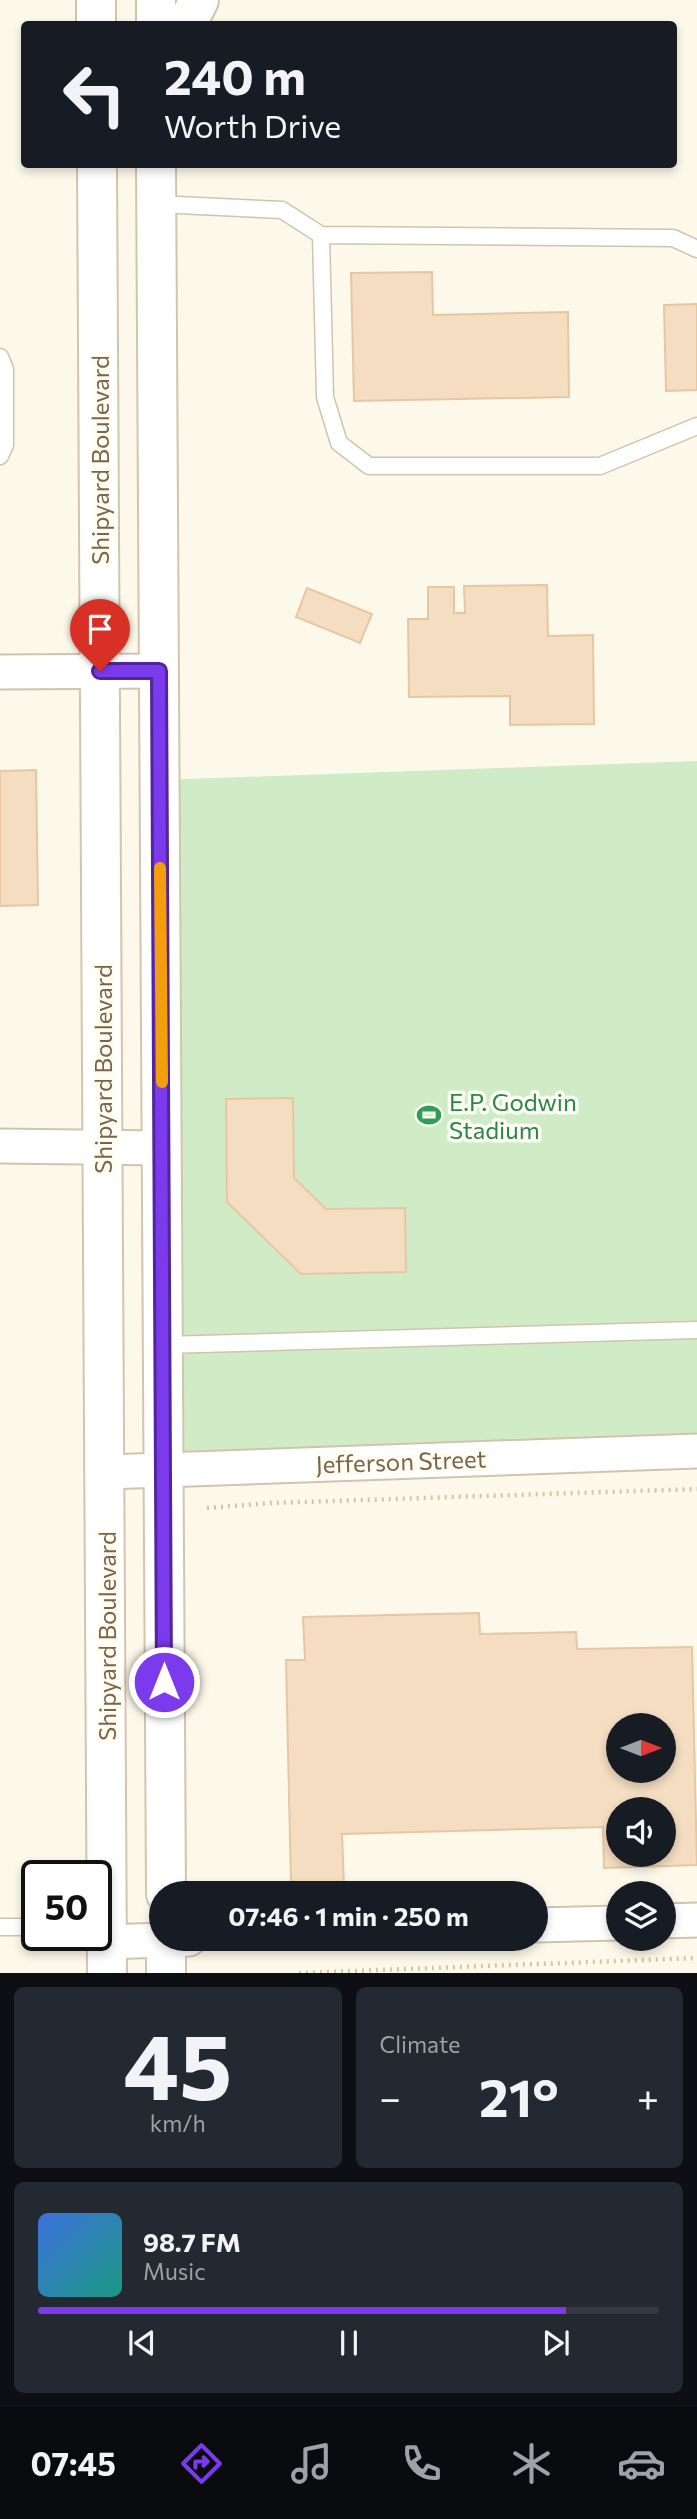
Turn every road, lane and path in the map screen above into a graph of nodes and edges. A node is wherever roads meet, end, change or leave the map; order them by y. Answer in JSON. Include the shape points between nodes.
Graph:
{"nodes":[{"id":1,"x":96,"y":0,"type":"edge"},
{"id":2,"x":156,"y":0,"type":"edge"},
{"id":3,"x":198,"y":0,"type":"edge"},
{"id":4,"x":96,"y":21,"type":"edge"},
{"id":5,"x":156,"y":21,"type":"edge"},
{"id":6,"x":188,"y":21,"type":"edge"},
{"id":7,"x":97,"y":168,"type":"edge"},
{"id":8,"x":156,"y":168,"type":"edge"},
{"id":9,"x":157,"y":204,"type":"junction"},
{"id":10,"x":320,"y":235,"type":"junction"},
{"id":11,"x":697,"y":248,"type":"edge"},
{"id":12,"x":0,"y":357,"type":"edge"},
{"id":13,"x":697,"y":426,"type":"edge"},
{"id":14,"x":0,"y":456,"type":"edge"},
{"id":15,"x":100,"y":671,"type":"junction"},
{"id":16,"x":159,"y":671,"type":"junction"},
{"id":17,"x":0,"y":672,"type":"edge"},
{"id":18,"x":0,"y":1146,"type":"edge"},
{"id":19,"x":102,"y":1147,"type":"junction"},
{"id":20,"x":162,"y":1148,"type":"junction"},
{"id":21,"x":697,"y":1330,"type":"edge"},
{"id":22,"x":163,"y":1345,"type":"junction"},
{"id":23,"x":697,"y":1451,"type":"edge"},
{"id":24,"x":163,"y":1470,"type":"junction"},
{"id":25,"x":105,"y":1472,"type":"junction"},
{"id":26,"x":697,"y":1489,"type":"edge"},
{"id":27,"x":207,"y":1508,"type":"dead end"},
{"id":28,"x":99,"y":1860,"type":"edge"},
{"id":29,"x":166,"y":1881,"type":"edge"},
{"id":30,"x":697,"y":1920,"type":"edge"},
{"id":31,"x":676,"y":1921,"type":"edge"},
{"id":32,"x":606,"y":1923,"type":"edge"},
{"id":33,"x":548,"y":1925,"type":"edge"},
{"id":34,"x":0,"y":1927,"type":"edge"},
{"id":35,"x":21,"y":1927,"type":"edge"},
{"id":36,"x":149,"y":1949,"type":"edge"},
{"id":37,"x":112,"y":1950,"type":"edge"},
{"id":38,"x":697,"y":1958,"type":"edge"},
{"id":39,"x":299,"y":1973,"type":"edge"}],
"edges":[{"from":1,"to":4,"type":"main road"},
{"from":2,"to":5,"type":"main road"},
{"from":3,"to":6,"type":"main road"},
{"from":7,"to":15,"type":"main road","name":"Shipyard Boulevard"},
{"from":8,"to":9,"type":"main road"},
{"from":9,"to":10,"type":"lane","via":[[282,210]]},
{"from":9,"to":16,"type":"main road"},
{"from":10,"to":11,"type":"lane","via":[[673,238]]},
{"from":10,"to":13,"type":"lane","via":[[325,397],[338,443],[369,466],[600,466]]},
{"from":12,"to":14,"type":"lane","via":[[5,369],[5,444]]},
{"from":15,"to":16,"type":"street"},
{"from":15,"to":17,"type":"street"},
{"from":15,"to":19,"type":"main road","name":"Shipyard Boulevard"},
{"from":16,"to":20,"type":"main road"},
{"from":18,"to":19,"type":"street"},
{"from":19,"to":20,"type":"street"},
{"from":19,"to":25,"type":"main road","name":"Shipyard Boulevard"},
{"from":20,"to":22,"type":"main road"},
{"from":21,"to":22,"type":"lane"},
{"from":22,"to":24,"type":"main road"},
{"from":23,"to":24,"type":"street","name":"Jefferson Street"},
{"from":24,"to":25,"type":"street","name":"Jefferson Street"},
{"from":24,"to":29,"type":"main road"},
{"from":25,"to":28,"type":"main road","name":"Shipyard Boulevard"},
{"from":26,"to":27,"type":"path"},
{"from":30,"to":31,"type":"street"},
{"from":32,"to":33,"type":"street"},
{"from":34,"to":35,"type":"lane"},
{"from":36,"to":37,"type":"street"},
{"from":38,"to":39,"type":"path"}]}
